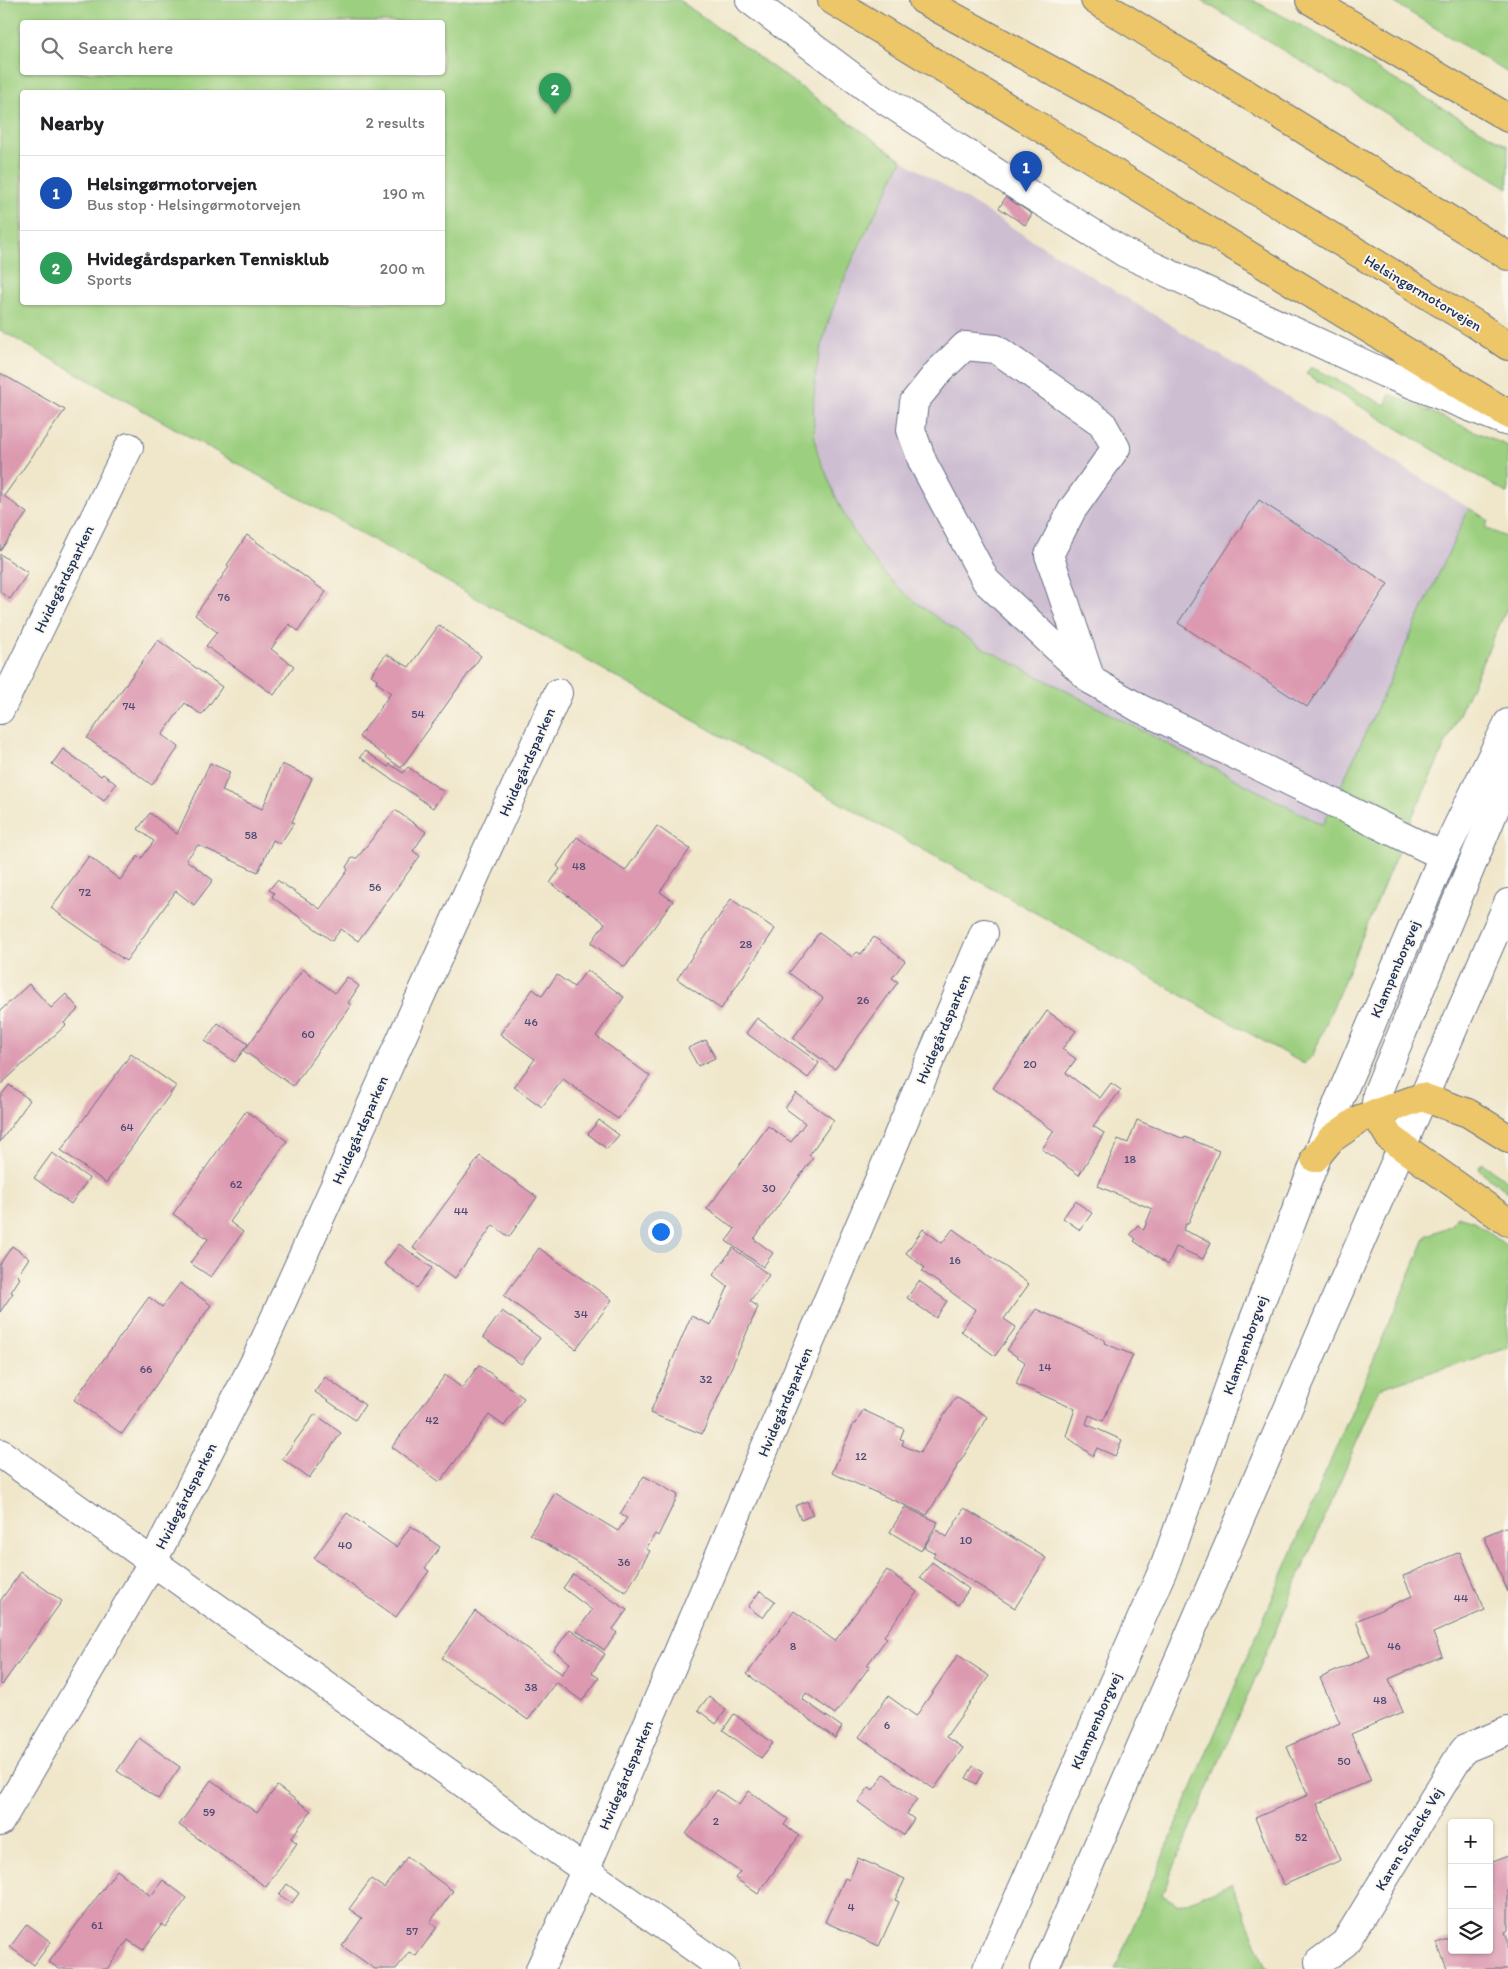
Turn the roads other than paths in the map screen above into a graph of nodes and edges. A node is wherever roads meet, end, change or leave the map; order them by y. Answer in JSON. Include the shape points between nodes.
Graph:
{"nodes":[{"id":1,"x":750,"y":0,"type":"edge"},
{"id":2,"x":832,"y":0,"type":"edge"},
{"id":3,"x":923,"y":0,"type":"edge"},
{"id":4,"x":1095,"y":0,"type":"edge"},
{"id":5,"x":1310,"y":0,"type":"edge"},
{"id":6,"x":1508,"y":118,"type":"edge"},
{"id":7,"x":1508,"y":256,"type":"edge"},
{"id":8,"x":1508,"y":346,"type":"edge"},
{"id":9,"x":1508,"y":414,"type":"edge"},
{"id":10,"x":1508,"y":422,"type":"edge"},
{"id":11,"x":129,"y":447,"type":"dead end"},
{"id":12,"x":1091,"y":680,"type":"junction"},
{"id":13,"x":558,"y":693,"type":"dead end"},
{"id":14,"x":0,"y":710,"type":"edge"},
{"id":15,"x":1508,"y":723,"type":"edge"},
{"id":16,"x":1508,"y":752,"type":"edge"},
{"id":17,"x":1443,"y":856,"type":"junction"},
{"id":18,"x":1508,"y":903,"type":"edge"},
{"id":19,"x":984,"y":933,"type":"dead end"},
{"id":20,"x":1422,"y":1097,"type":"junction"},
{"id":21,"x":1375,"y":1113,"type":"junction"},
{"id":22,"x":1508,"y":1138,"type":"edge"},
{"id":23,"x":1402,"y":1146,"type":"junction"},
{"id":24,"x":1315,"y":1158,"type":"junction"},
{"id":25,"x":1508,"y":1222,"type":"edge"},
{"id":26,"x":0,"y":1454,"type":"edge"},
{"id":27,"x":152,"y":1563,"type":"junction"},
{"id":28,"x":1508,"y":1731,"type":"edge"},
{"id":29,"x":0,"y":1822,"type":"edge"},
{"id":30,"x":585,"y":1871,"type":"junction"},
{"id":31,"x":1319,"y":1962,"type":"dead end"},
{"id":32,"x":540,"y":1969,"type":"edge"},
{"id":33,"x":724,"y":1969,"type":"edge"},
{"id":34,"x":987,"y":1969,"type":"edge"},
{"id":35,"x":1044,"y":1969,"type":"edge"}],
"edges":[{"from":1,"to":10,"type":"street","via":[[874,93],[1125,253],[1384,373]]},
{"from":2,"to":9,"type":"highway"},
{"from":3,"to":8,"type":"highway","name":"Helsingørmotorvejen","via":[[1120,108]]},
{"from":4,"to":7,"type":"highway"},
{"from":5,"to":6,"type":"highway"},
{"from":11,"to":14,"type":"street","name":"Hvidegårdsparken"},
{"from":12,"to":12,"type":"street","via":[[1050,555],[1072,510],[1116,448],[1102,423],[996,349],[965,346],[914,402],[911,430],[923,463],[986,581]]},
{"from":12,"to":17,"type":"street","via":[[1139,708]]},
{"from":13,"to":27,"type":"street","name":"Hvidegårdsparken","via":[[257,1357]]},
{"from":15,"to":17,"type":"street","name":"Klampenborgvej"},
{"from":16,"to":21,"type":"street","via":[[1497,804],[1383,1079]]},
{"from":17,"to":24,"type":"street","name":"Klampenborgvej"},
{"from":18,"to":20,"type":"street"},
{"from":19,"to":30,"type":"street","name":"Hvidegårdsparken"},
{"from":20,"to":21,"type":"highway"},
{"from":20,"to":22,"type":"highway","via":[[1468,1112]]},
{"from":20,"to":23,"type":"street"},
{"from":21,"to":23,"type":"highway","via":[[1390,1138]]},
{"from":21,"to":24,"type":"highway","via":[[1345,1128]]},
{"from":23,"to":25,"type":"highway"},
{"from":23,"to":35,"type":"street"},
{"from":24,"to":34,"type":"street","name":"Klampenborgvej","via":[[1165,1565]]},
{"from":26,"to":27,"type":"street","name":"Hvidegårdsparken"},
{"from":27,"to":29,"type":"street","name":"Hvidegårdsparken"},
{"from":27,"to":30,"type":"street","name":"Hvidegårdsparken"},
{"from":28,"to":31,"type":"street","name":"Karen Schacks Vej","via":[[1464,1749],[1345,1943]]},
{"from":30,"to":32,"type":"street","name":"Hvidegårdsparken"},
{"from":30,"to":33,"type":"street","name":"Hvidegårdsparken"}]}
